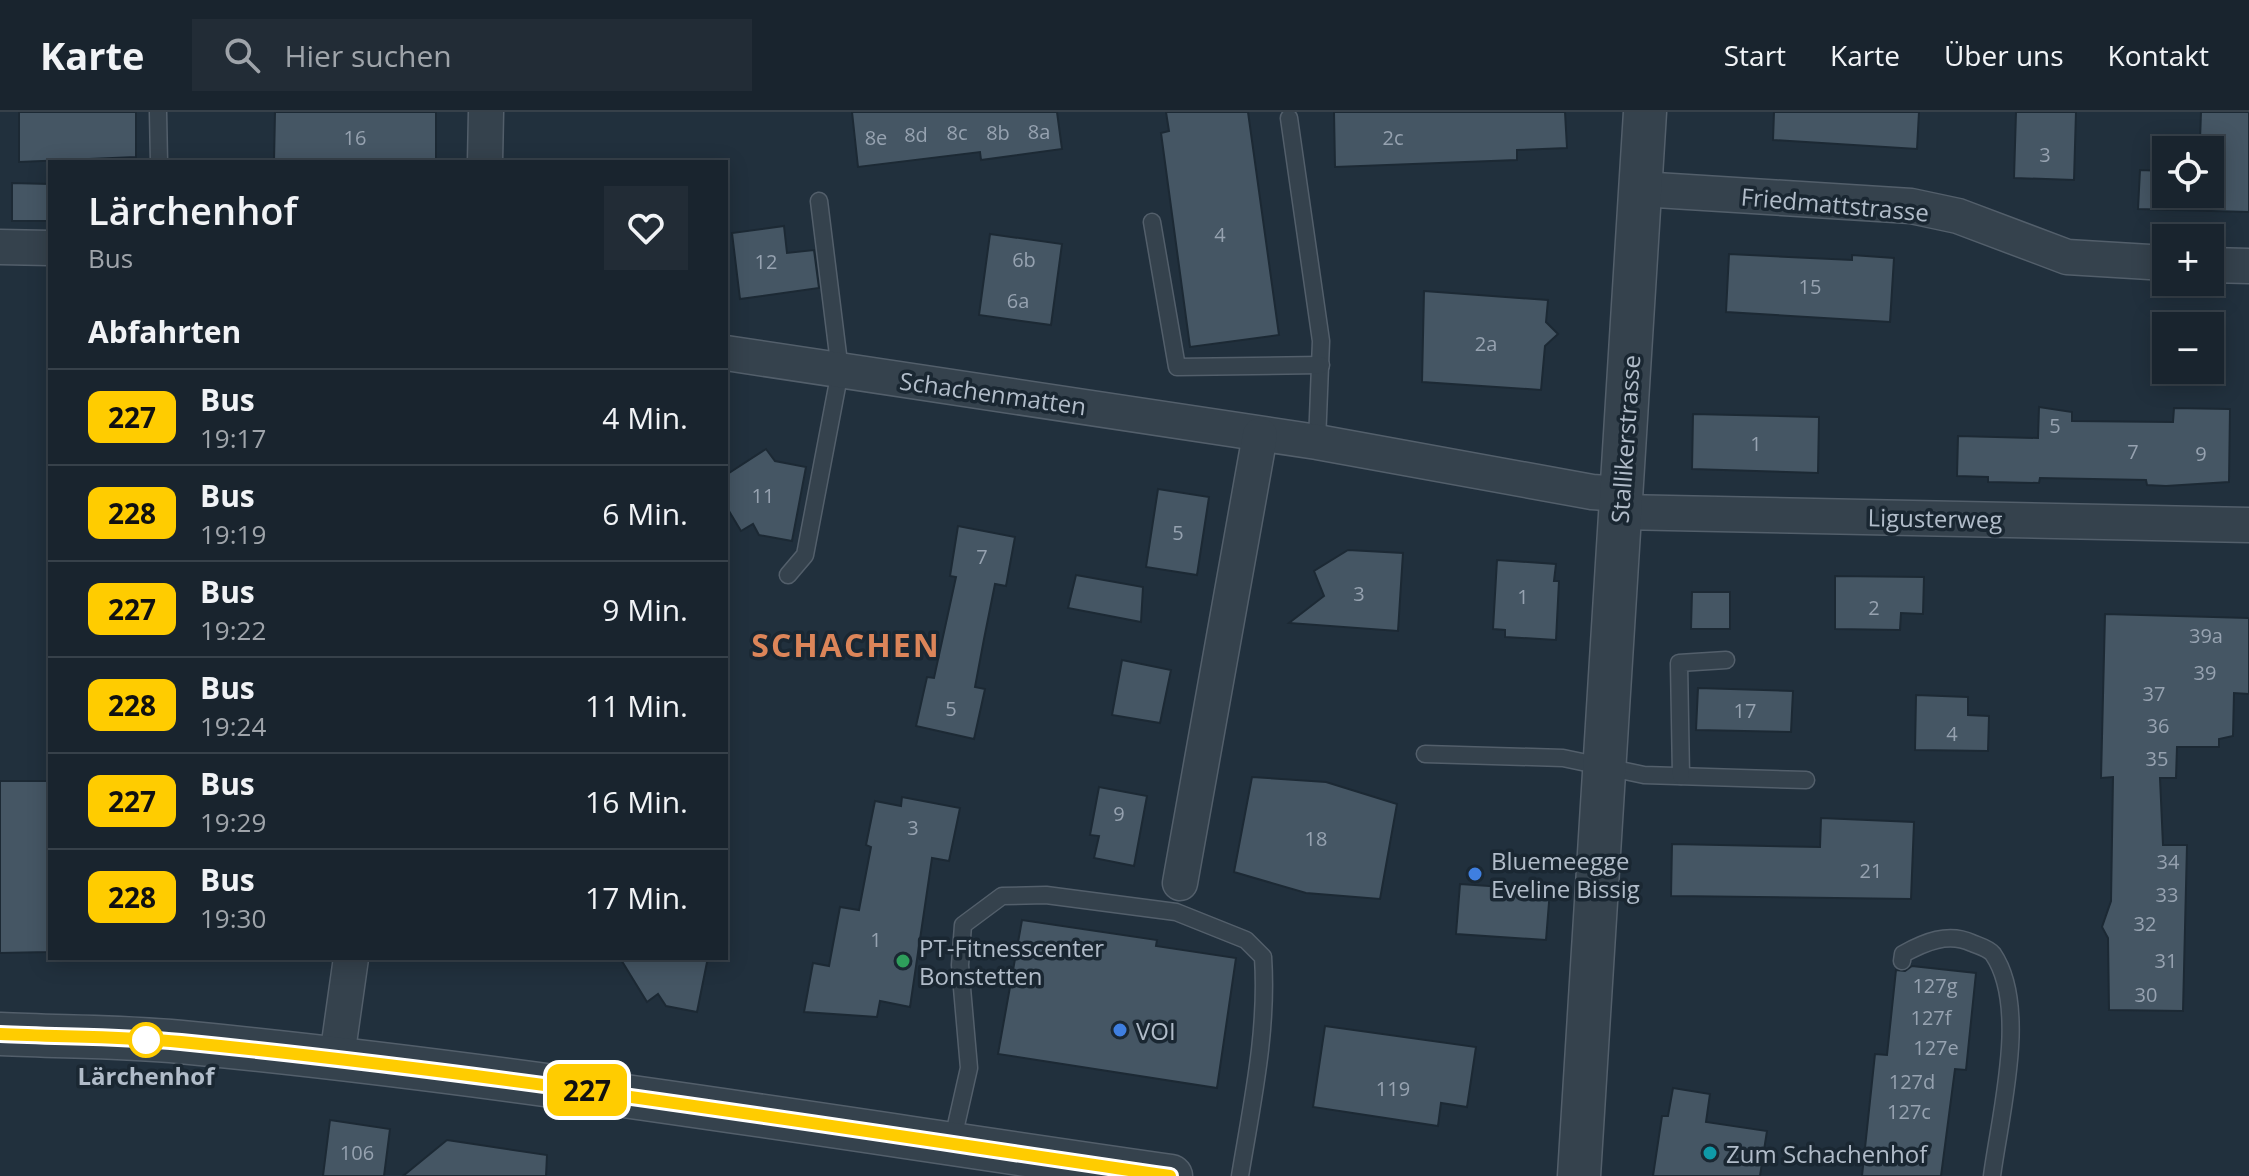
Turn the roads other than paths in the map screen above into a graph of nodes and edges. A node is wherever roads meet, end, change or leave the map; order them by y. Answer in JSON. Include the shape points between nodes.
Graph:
{"nodes":[{"id":1,"x":158,"y":112,"type":"edge"},
{"id":2,"x":486,"y":112,"type":"edge"},
{"id":3,"x":1645,"y":112,"type":"edge"},
{"id":4,"x":1289,"y":118,"type":"dead end"},
{"id":5,"x":159,"y":160,"type":"edge"},
{"id":6,"x":485,"y":160,"type":"edge"},
{"id":7,"x":1640,"y":189,"type":"junction"},
{"id":8,"x":819,"y":201,"type":"dead end"},
{"id":9,"x":1152,"y":222,"type":"dead end"},
{"id":10,"x":0,"y":247,"type":"edge"},
{"id":11,"x":48,"y":248,"type":"edge"},
{"id":12,"x":2152,"y":262,"type":"edge"},
{"id":13,"x":2224,"y":265,"type":"edge"},
{"id":14,"x":2249,"y":266,"type":"edge"},
{"id":15,"x":728,"y":353,"type":"edge"},
{"id":16,"x":1321,"y":365,"type":"junction"},
{"id":17,"x":840,"y":371,"type":"junction"},
{"id":18,"x":1260,"y":435,"type":"junction"},
{"id":19,"x":1317,"y":442,"type":"junction"},
{"id":20,"x":1621,"y":503,"type":"junction"},
{"id":21,"x":2249,"y":525,"type":"edge"},
{"id":22,"x":788,"y":575,"type":"dead end"},
{"id":23,"x":1726,"y":660,"type":"dead end"},
{"id":24,"x":1425,"y":754,"type":"dead end"},
{"id":25,"x":1604,"y":766,"type":"junction"},
{"id":26,"x":1681,"y":776,"type":"junction"},
{"id":27,"x":1806,"y":780,"type":"dead end"},
{"id":28,"x":1180,"y":883,"type":"dead end"},
{"id":29,"x":351,"y":960,"type":"edge"},
{"id":30,"x":1902,"y":961,"type":"dead end"},
{"id":31,"x":0,"y":1034,"type":"edge"},
{"id":32,"x":337,"y":1057,"type":"junction"},
{"id":33,"x":951,"y":1144,"type":"junction"},
{"id":34,"x":1171,"y":1176,"type":"edge"},
{"id":35,"x":1240,"y":1176,"type":"edge"},
{"id":36,"x":1579,"y":1176,"type":"edge"},
{"id":37,"x":1992,"y":1176,"type":"edge"}],
"edges":[{"from":1,"to":5,"type":"lane"},
{"from":2,"to":6,"type":"street"},
{"from":3,"to":7,"type":"street","name":"Stallikerstrasse"},
{"from":4,"to":16,"type":"lane"},
{"from":7,"to":12,"type":"street","name":"Friedmattstrasse","via":[[1911,206],[1958,216],[2067,257]]},
{"from":7,"to":20,"type":"street","name":"Stallikerstrasse"},
{"from":8,"to":17,"type":"lane"},
{"from":9,"to":16,"type":"lane","via":[[1177,367]]},
{"from":10,"to":11,"type":"street"},
{"from":13,"to":14,"type":"street"},
{"from":15,"to":17,"type":"street","name":"Schachenmatten"},
{"from":16,"to":19,"type":"lane"},
{"from":17,"to":18,"type":"street","name":"Schachenmatten"},
{"from":17,"to":22,"type":"lane","via":[[805,555]]},
{"from":18,"to":19,"type":"street","name":"Schachenmatten"},
{"from":18,"to":28,"type":"street"},
{"from":19,"to":20,"type":"street","name":"Schachenmatten","via":[[1592,492]]},
{"from":20,"to":21,"type":"street","name":"Ligusterweg"},
{"from":20,"to":25,"type":"street","name":"Stallikerstrasse"},
{"from":23,"to":26,"type":"lane","via":[[1679,663]]},
{"from":24,"to":25,"type":"lane","via":[[1563,758]]},
{"from":25,"to":26,"type":"lane"},
{"from":25,"to":36,"type":"street","name":"Stallikerstrasse"},
{"from":26,"to":27,"type":"lane"},
{"from":29,"to":32,"type":"street"},
{"from":30,"to":37,"type":"lane","via":[[1903,954],[1927,940],[1960,938],[1991,951],[2008,986],[2013,1017]]},
{"from":31,"to":32,"type":"street","via":[[179,1041]]},
{"from":32,"to":33,"type":"street"},
{"from":33,"to":34,"type":"street"},
{"from":33,"to":35,"type":"lane","via":[[969,1068],[960,965],[963,925],[1002,896],[1046,895],[1176,912],[1246,940],[1263,957],[1266,1001]]}]}
